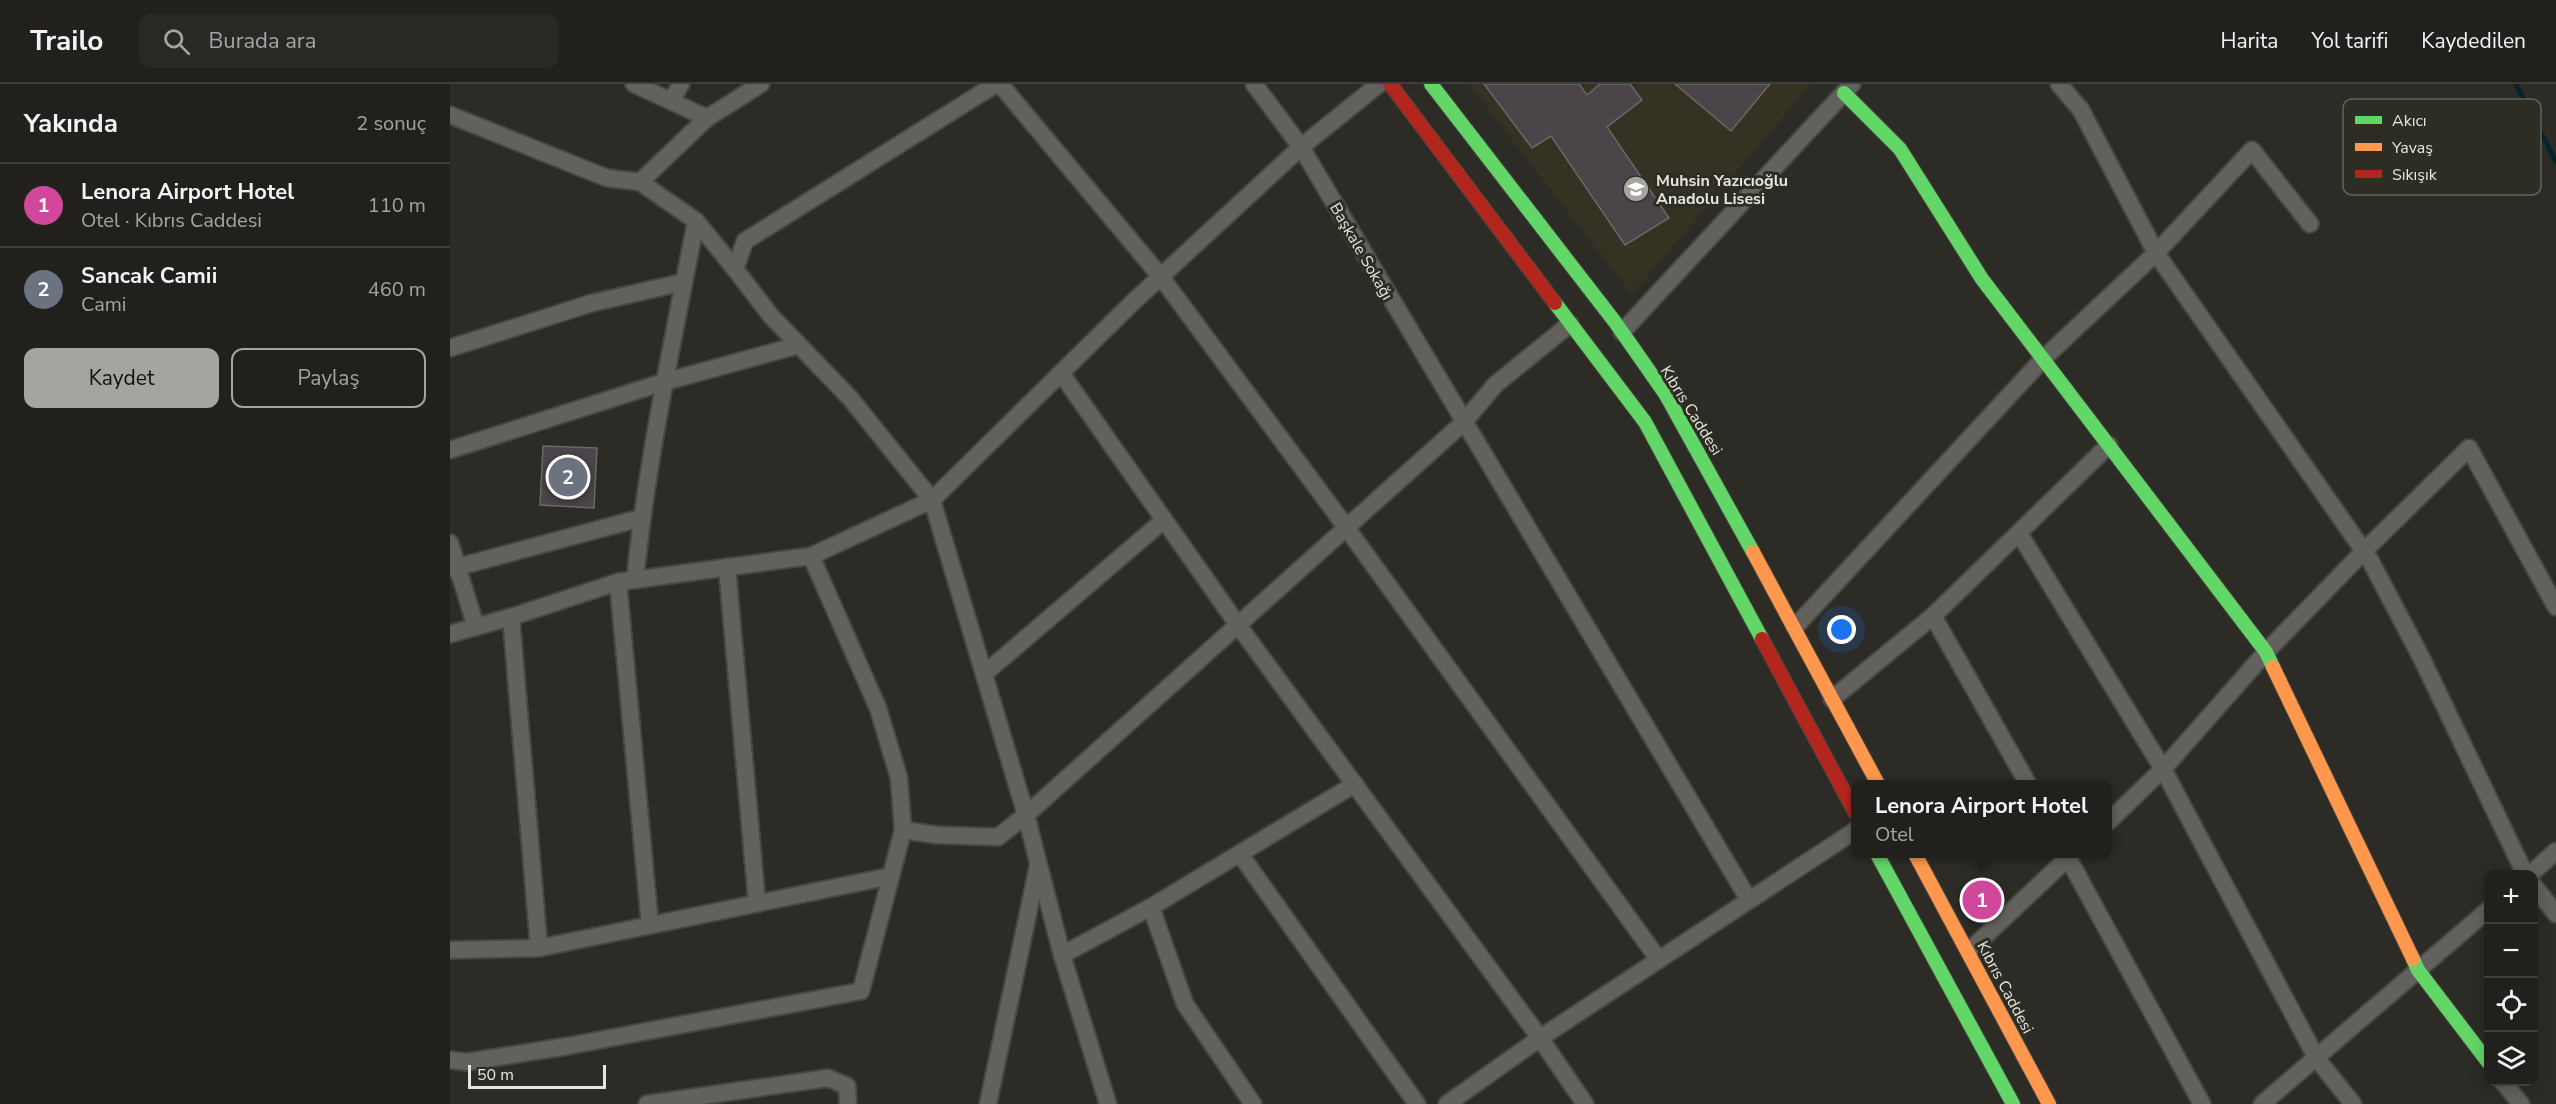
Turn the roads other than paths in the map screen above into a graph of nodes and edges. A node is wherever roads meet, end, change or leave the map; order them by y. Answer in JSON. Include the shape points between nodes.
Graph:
{"nodes":[{"id":1,"x":634,"y":84,"type":"edge"},
{"id":2,"x":681,"y":84,"type":"edge"},
{"id":3,"x":762,"y":84,"type":"edge"},
{"id":4,"x":998,"y":84,"type":"edge"},
{"id":5,"x":1254,"y":84,"type":"edge"},
{"id":6,"x":1379,"y":84,"type":"edge"},
{"id":7,"x":1390,"y":84,"type":"edge"},
{"id":8,"x":1431,"y":84,"type":"edge"},
{"id":9,"x":2059,"y":84,"type":"edge"},
{"id":10,"x":1848,"y":89,"type":"edge"},
{"id":11,"x":671,"y":101,"type":"junction"},
{"id":12,"x":450,"y":115,"type":"edge"},
{"id":13,"x":707,"y":118,"type":"junction"},
{"id":14,"x":1301,"y":147,"type":"junction"},
{"id":15,"x":640,"y":182,"type":"junction"},
{"id":16,"x":696,"y":221,"type":"junction"},
{"id":17,"x":2310,"y":224,"type":"dead end"},
{"id":18,"x":2156,"y":253,"type":"junction"},
{"id":19,"x":735,"y":269,"type":"junction"},
{"id":20,"x":1161,"y":277,"type":"junction"},
{"id":21,"x":684,"y":282,"type":"junction"},
{"id":22,"x":1570,"y":324,"type":"junction"},
{"id":23,"x":1622,"y":332,"type":"junction"},
{"id":24,"x":799,"y":345,"type":"junction"},
{"id":25,"x":450,"y":348,"type":"edge"},
{"id":26,"x":2044,"y":358,"type":"junction"},
{"id":27,"x":1061,"y":373,"type":"junction"},
{"id":28,"x":664,"y":382,"type":"junction"},
{"id":29,"x":1463,"y":423,"type":"junction"},
{"id":30,"x":2109,"y":445,"type":"junction"},
{"id":31,"x":450,"y":450,"type":"edge"},
{"id":32,"x":932,"y":500,"type":"junction"},
{"id":33,"x":641,"y":518,"type":"junction"},
{"id":34,"x":1164,"y":520,"type":"junction"},
{"id":35,"x":1346,"y":527,"type":"junction"},
{"id":36,"x":2019,"y":532,"type":"junction"},
{"id":37,"x":450,"y":543,"type":"edge"},
{"id":38,"x":2364,"y":551,"type":"junction"},
{"id":39,"x":811,"y":556,"type":"junction"},
{"id":40,"x":727,"y":567,"type":"junction"},
{"id":41,"x":454,"y":568,"type":"edge"},
{"id":42,"x":626,"y":581,"type":"junction"},
{"id":43,"x":2556,"y":607,"type":"edge"},
{"id":44,"x":1933,"y":616,"type":"junction"},
{"id":45,"x":511,"y":617,"type":"junction"},
{"id":46,"x":1238,"y":625,"type":"junction"},
{"id":47,"x":476,"y":627,"type":"junction"},
{"id":48,"x":1795,"y":627,"type":"junction"},
{"id":49,"x":450,"y":634,"type":"edge"},
{"id":50,"x":2266,"y":652,"type":"junction"},
{"id":51,"x":984,"y":674,"type":"junction"},
{"id":52,"x":1832,"y":699,"type":"junction"},
{"id":53,"x":2163,"y":769,"type":"junction"},
{"id":54,"x":1876,"y":780,"type":"edge"},
{"id":55,"x":2026,"y":780,"type":"edge"},
{"id":56,"x":1355,"y":784,"type":"junction"},
{"id":57,"x":1851,"y":805,"type":"edge"},
{"id":58,"x":1026,"y":815,"type":"junction"},
{"id":59,"x":2112,"y":818,"type":"edge"},
{"id":60,"x":903,"y":830,"type":"junction"},
{"id":61,"x":1851,"y":833,"type":"edge"},
{"id":62,"x":2556,"y":851,"type":"edge"},
{"id":63,"x":1240,"y":854,"type":"junction"},
{"id":64,"x":1879,"y":858,"type":"edge"},
{"id":65,"x":1917,"y":858,"type":"edge"},
{"id":66,"x":2066,"y":858,"type":"edge"},
{"id":67,"x":2071,"y":858,"type":"edge"},
{"id":68,"x":1038,"y":862,"type":"junction"},
{"id":69,"x":2523,"y":870,"type":"edge"},
{"id":70,"x":2535,"y":870,"type":"edge"},
{"id":71,"x":891,"y":876,"type":"junction"},
{"id":72,"x":2538,"y":891,"type":"edge"},
{"id":73,"x":1749,"y":900,"type":"junction"},
{"id":74,"x":757,"y":903,"type":"junction"},
{"id":75,"x":1151,"y":907,"type":"junction"},
{"id":76,"x":2484,"y":913,"type":"edge"},
{"id":77,"x":2556,"y":914,"type":"edge"},
{"id":78,"x":650,"y":925,"type":"junction"},
{"id":79,"x":539,"y":948,"type":"junction"},
{"id":80,"x":450,"y":950,"type":"edge"},
{"id":81,"x":1969,"y":951,"type":"junction"},
{"id":82,"x":1062,"y":955,"type":"junction"},
{"id":83,"x":1659,"y":960,"type":"junction"},
{"id":84,"x":2418,"y":970,"type":"junction"},
{"id":85,"x":1540,"y":1038,"type":"junction"},
{"id":86,"x":2484,"y":1057,"type":"edge"},
{"id":87,"x":2317,"y":1059,"type":"junction"},
{"id":88,"x":450,"y":1060,"type":"edge"},
{"id":89,"x":2506,"y":1086,"type":"edge"},
{"id":90,"x":647,"y":1104,"type":"edge"},
{"id":91,"x":848,"y":1104,"type":"edge"},
{"id":92,"x":988,"y":1104,"type":"edge"},
{"id":93,"x":1108,"y":1104,"type":"edge"},
{"id":94,"x":1253,"y":1104,"type":"edge"},
{"id":95,"x":1417,"y":1104,"type":"edge"},
{"id":96,"x":1447,"y":1104,"type":"edge"},
{"id":97,"x":1585,"y":1104,"type":"edge"},
{"id":98,"x":2013,"y":1104,"type":"edge"},
{"id":99,"x":2049,"y":1104,"type":"edge"},
{"id":100,"x":2202,"y":1104,"type":"edge"},
{"id":101,"x":2262,"y":1104,"type":"edge"},
{"id":102,"x":2353,"y":1104,"type":"edge"},
{"id":103,"x":2521,"y":1104,"type":"edge"}],
"edges":[{"from":1,"to":11,"type":"street"},
{"from":2,"to":11,"type":"street"},
{"from":3,"to":13,"type":"street"},
{"from":4,"to":19,"type":"street","via":[[745,241]]},
{"from":4,"to":20,"type":"street"},
{"from":5,"to":14,"type":"street","name":"Başkale Sokağı"},
{"from":6,"to":14,"type":"street"},
{"from":7,"to":22,"type":"main road"},
{"from":8,"to":23,"type":"main road","name":"Kıbrıs Caddesi"},
{"from":9,"to":18,"type":"street","via":[[2081,110]]},
{"from":10,"to":23,"type":"street"},
{"from":10,"to":26,"type":"main road","via":[[1900,149],[1982,279]]},
{"from":11,"to":13,"type":"street"},
{"from":12,"to":15,"type":"street","via":[[607,178]]},
{"from":13,"to":15,"type":"street"},
{"from":14,"to":20,"type":"street"},
{"from":14,"to":29,"type":"street","name":"Başkale Sokağı"},
{"from":15,"to":16,"type":"street"},
{"from":16,"to":19,"type":"street"},
{"from":16,"to":21,"type":"street"},
{"from":17,"to":18,"type":"street","via":[[2252,150]]},
{"from":18,"to":26,"type":"street"},
{"from":18,"to":38,"type":"street"},
{"from":19,"to":24,"type":"street"},
{"from":20,"to":27,"type":"street"},
{"from":20,"to":35,"type":"street"},
{"from":21,"to":25,"type":"street","via":[[592,303]]},
{"from":21,"to":28,"type":"street"},
{"from":22,"to":29,"type":"street","via":[[1496,384]]},
{"from":22,"to":57,"type":"main road","via":[[1626,394],[1658,443]]},
{"from":23,"to":48,"type":"main road","name":"Kıbrıs Caddesi","via":[[1690,434]]},
{"from":24,"to":28,"type":"street"},
{"from":24,"to":32,"type":"street","via":[[850,398]]},
{"from":26,"to":30,"type":"main road"},
{"from":26,"to":48,"type":"street"},
{"from":27,"to":32,"type":"street"},
{"from":27,"to":34,"type":"street"},
{"from":28,"to":31,"type":"street"},
{"from":28,"to":33,"type":"street"},
{"from":29,"to":35,"type":"street"},
{"from":29,"to":73,"type":"street","name":"Başkale Sokağı"},
{"from":30,"to":36,"type":"street"},
{"from":30,"to":50,"type":"main road"},
{"from":32,"to":39,"type":"street"},
{"from":32,"to":51,"type":"street"},
{"from":33,"to":41,"type":"street"},
{"from":33,"to":42,"type":"street"},
{"from":34,"to":46,"type":"street"},
{"from":34,"to":51,"type":"street"},
{"from":35,"to":46,"type":"street"},
{"from":35,"to":83,"type":"street"},
{"from":36,"to":44,"type":"street"},
{"from":36,"to":53,"type":"street"},
{"from":37,"to":41,"type":"street"},
{"from":38,"to":43,"type":"street","via":[[2469,448]]},
{"from":38,"to":50,"type":"street"},
{"from":38,"to":69,"type":"street","via":[[2421,657]]},
{"from":39,"to":40,"type":"street"},
{"from":39,"to":60,"type":"street","via":[[878,708],[899,778]]},
{"from":40,"to":42,"type":"street"},
{"from":40,"to":74,"type":"street"},
{"from":41,"to":47,"type":"street"},
{"from":42,"to":45,"type":"street"},
{"from":42,"to":78,"type":"street"},
{"from":44,"to":52,"type":"street"},
{"from":44,"to":55,"type":"street"},
{"from":45,"to":47,"type":"street"},
{"from":45,"to":79,"type":"street"},
{"from":46,"to":56,"type":"street"},
{"from":46,"to":58,"type":"street"},
{"from":47,"to":49,"type":"street"},
{"from":48,"to":52,"type":"main road","name":"Kıbrıs Caddesi"},
{"from":50,"to":53,"type":"street"},
{"from":50,"to":84,"type":"main road"},
{"from":51,"to":58,"type":"street"},
{"from":52,"to":54,"type":"main road","name":"Kıbrıs Caddesi"},
{"from":53,"to":59,"type":"street"},
{"from":53,"to":87,"type":"street"},
{"from":56,"to":63,"type":"street"},
{"from":56,"to":85,"type":"street"},
{"from":58,"to":60,"type":"street","via":[[998,837]]},
{"from":58,"to":68,"type":"street"},
{"from":60,"to":71,"type":"street"},
{"from":61,"to":73,"type":"street"},
{"from":62,"to":70,"type":"street"},
{"from":63,"to":75,"type":"street"},
{"from":63,"to":95,"type":"street"},
{"from":64,"to":98,"type":"main road"},
{"from":65,"to":81,"type":"main road","name":"Kıbrıs Caddesi"},
{"from":66,"to":81,"type":"street"},
{"from":67,"to":100,"type":"street"},
{"from":68,"to":82,"type":"street"},
{"from":68,"to":92,"type":"street"},
{"from":71,"to":74,"type":"street"},
{"from":71,"to":88,"type":"street","via":[[861,991],[568,1046],[467,1062]]},
{"from":72,"to":77,"type":"street"},
{"from":73,"to":83,"type":"street"},
{"from":74,"to":78,"type":"street"},
{"from":75,"to":82,"type":"street"},
{"from":75,"to":94,"type":"street","via":[[1185,1004]]},
{"from":76,"to":84,"type":"street"},
{"from":78,"to":79,"type":"street"},
{"from":79,"to":80,"type":"street"},
{"from":81,"to":99,"type":"main road","name":"Kıbrıs Caddesi"},
{"from":82,"to":93,"type":"street"},
{"from":83,"to":85,"type":"street"},
{"from":84,"to":86,"type":"main road"},
{"from":84,"to":87,"type":"street"},
{"from":85,"to":96,"type":"street"},
{"from":85,"to":97,"type":"street"},
{"from":87,"to":101,"type":"street"},
{"from":87,"to":102,"type":"street"},
{"from":89,"to":103,"type":"street"},
{"from":90,"to":91,"type":"street","via":[[828,1078],[847,1086]]}]}
